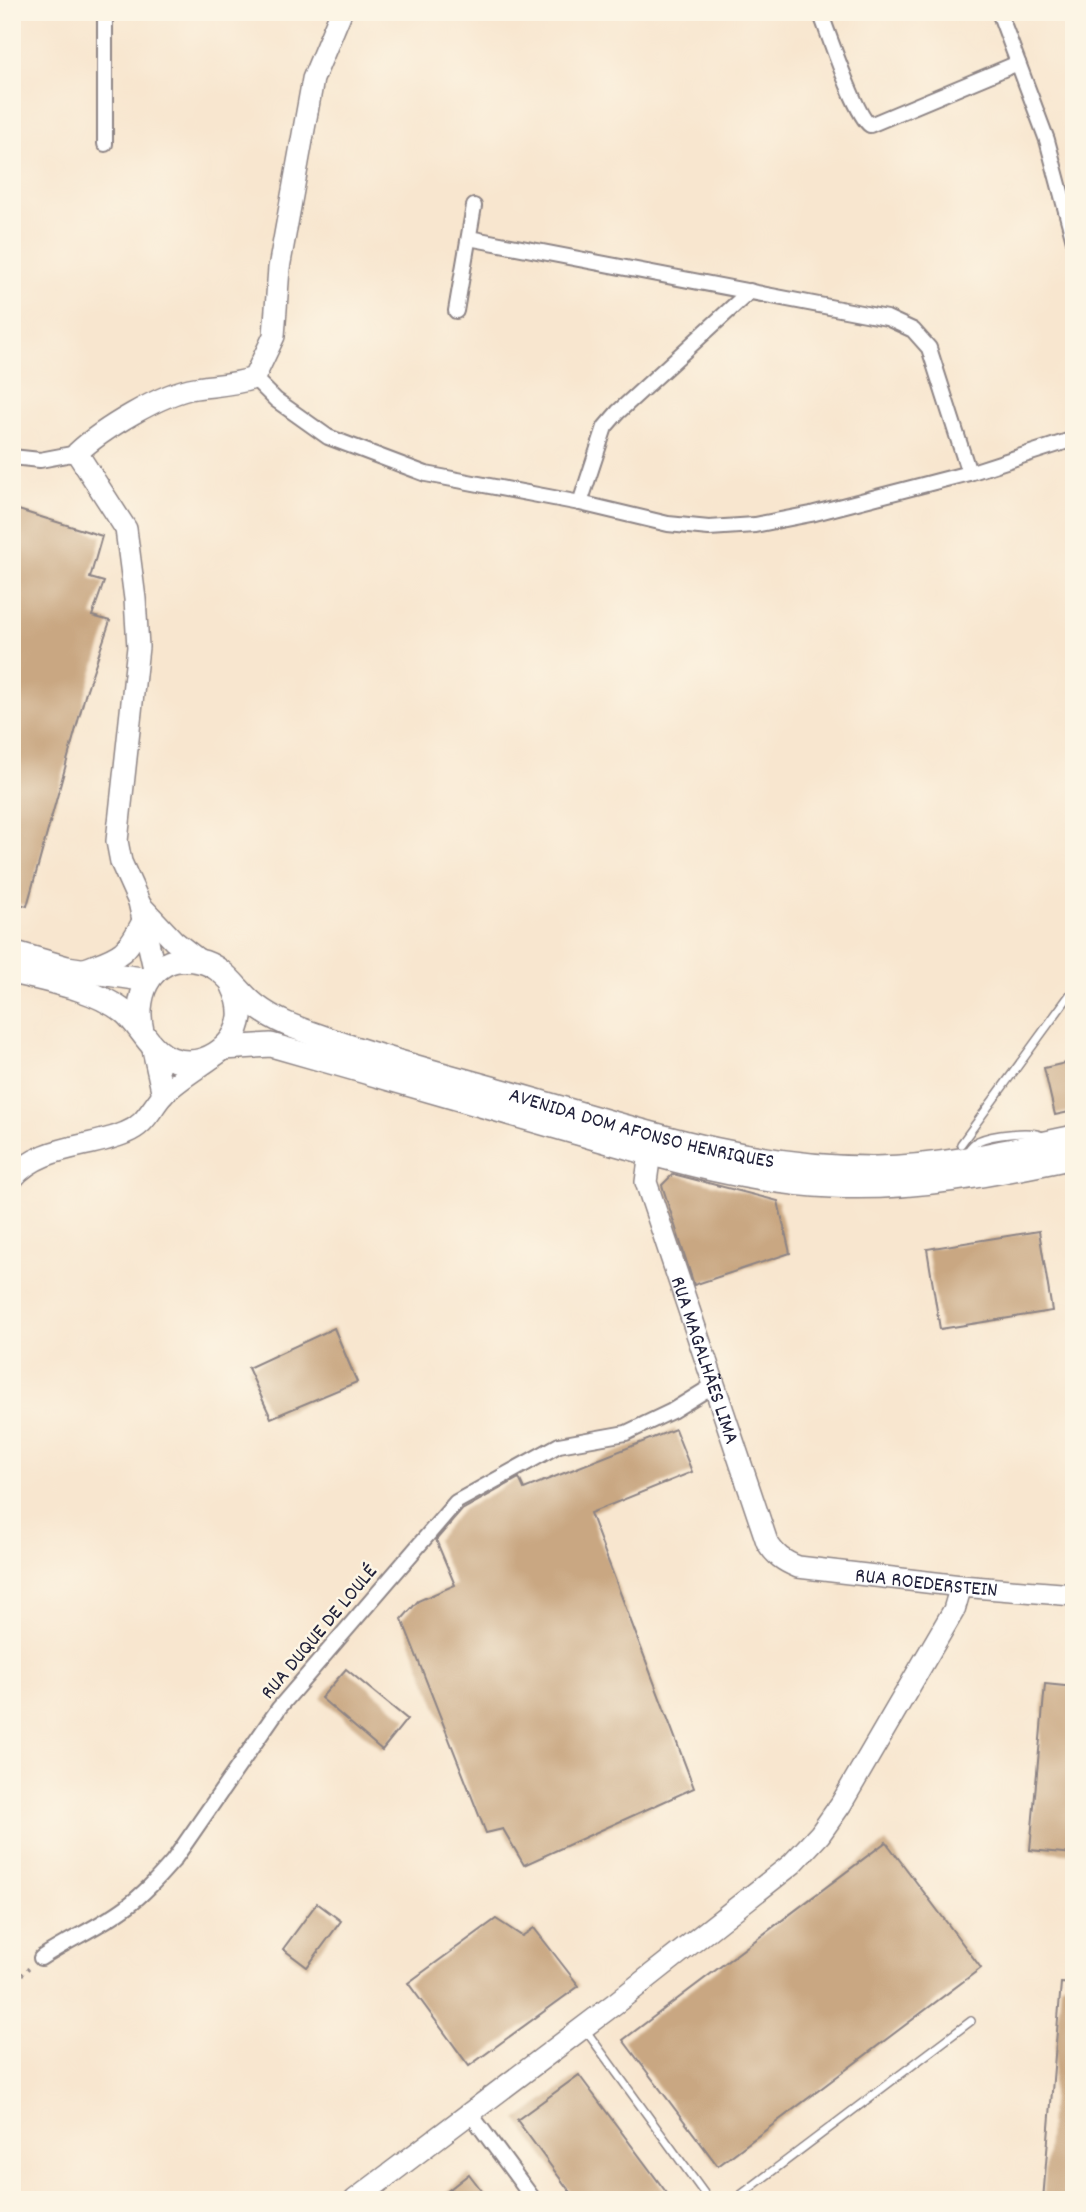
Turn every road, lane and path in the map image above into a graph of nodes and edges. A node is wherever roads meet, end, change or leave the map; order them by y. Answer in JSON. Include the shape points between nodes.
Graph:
{"nodes":[{"id":1,"x":105,"y":12,"type":"edge"},
{"id":2,"x":341,"y":12,"type":"edge"},
{"id":3,"x":820,"y":12,"type":"edge"},
{"id":4,"x":999,"y":12,"type":"edge"},
{"id":5,"x":1018,"y":63,"type":"junction"},
{"id":6,"x":105,"y":144,"type":"dead end"},
{"id":7,"x":474,"y":206,"type":"dead end"},
{"id":8,"x":469,"y":239,"type":"junction"},
{"id":9,"x":1074,"y":241,"type":"edge"},
{"id":10,"x":750,"y":291,"type":"junction"},
{"id":11,"x":456,"y":312,"type":"dead end"},
{"id":12,"x":254,"y":378,"type":"junction"},
{"id":13,"x":1074,"y":439,"type":"edge"},
{"id":14,"x":77,"y":453,"type":"junction"},
{"id":15,"x":12,"y":457,"type":"edge"},
{"id":16,"x":969,"y":473,"type":"junction"},
{"id":17,"x":580,"y":503,"type":"junction"},
{"id":18,"x":141,"y":912,"type":"junction"},
{"id":19,"x":12,"y":952,"type":"edge"},
{"id":20,"x":200,"y":961,"type":"junction"},
{"id":21,"x":80,"y":971,"type":"junction"},
{"id":22,"x":12,"y":972,"type":"edge"},
{"id":23,"x":151,"y":976,"type":"junction"},
{"id":24,"x":232,"y":982,"type":"junction"},
{"id":25,"x":1074,"y":989,"type":"edge"},
{"id":26,"x":147,"y":1038,"type":"junction"},
{"id":27,"x":221,"y":1051,"type":"junction"},
{"id":28,"x":163,"y":1096,"type":"junction"},
{"id":29,"x":1074,"y":1137,"type":"edge"},
{"id":30,"x":962,"y":1152,"type":"junction"},
{"id":31,"x":650,"y":1153,"type":"junction"},
{"id":32,"x":1074,"y":1157,"type":"edge"},
{"id":33,"x":12,"y":1179,"type":"edge"},
{"id":34,"x":714,"y":1385,"type":"junction"},
{"id":35,"x":783,"y":1560,"type":"joint"},
{"id":36,"x":961,"y":1586,"type":"junction"},
{"id":37,"x":1074,"y":1595,"type":"edge"},
{"id":38,"x":41,"y":1958,"type":"joint"},
{"id":39,"x":12,"y":1984,"type":"edge"},
{"id":40,"x":971,"y":2021,"type":"dead end"},
{"id":41,"x":583,"y":2028,"type":"junction"},
{"id":42,"x":470,"y":2113,"type":"junction"},
{"id":43,"x":355,"y":2200,"type":"edge"},
{"id":44,"x":534,"y":2200,"type":"edge"},
{"id":45,"x":709,"y":2200,"type":"edge"},
{"id":46,"x":734,"y":2200,"type":"edge"}],
"edges":[{"from":1,"to":6,"type":"street"},
{"from":2,"to":12,"type":"street","via":[[313,79],[279,268],[274,336]]},
{"from":3,"to":5,"type":"street","via":[[860,113],[870,125]]},
{"from":4,"to":5,"type":"street"},
{"from":5,"to":9,"type":"street","via":[[1047,140]]},
{"from":7,"to":8,"type":"street"},
{"from":8,"to":10,"type":"street"},
{"from":8,"to":11,"type":"street"},
{"from":10,"to":16,"type":"street","via":[[887,318],[913,330],[929,348]]},
{"from":10,"to":17,"type":"street","via":[[605,427]]},
{"from":12,"to":14,"type":"street","via":[[171,395],[95,435]]},
{"from":12,"to":17,"type":"street","via":[[276,400],[340,442],[426,474]]},
{"from":13,"to":16,"type":"street"},
{"from":14,"to":15,"type":"street","via":[[40,460]]},
{"from":14,"to":18,"type":"street","via":[[126,529],[138,647],[117,841]]},
{"from":16,"to":17,"type":"street","via":[[755,525],[709,528],[668,524]]},
{"from":18,"to":20,"type":"street"},
{"from":18,"to":21,"type":"street","via":[[131,944],[120,956]]},
{"from":18,"to":23,"type":"street"},
{"from":19,"to":21,"type":"main road"},
{"from":20,"to":23,"type":"main road","via":[[176,962]]},
{"from":20,"to":24,"type":"main road","name":"AVENIDA DOM AFONSO HENRIQUES","via":[[218,968]]},
{"from":21,"to":23,"type":"main road"},
{"from":22,"to":26,"type":"main road","name":"AVENIDA DOM AFONSO HENRIQUES","via":[[101,998],[124,1012]]},
{"from":23,"to":26,"type":"main road","via":[[140,996],[138,1014]]},
{"from":24,"to":27,"type":"main road","via":[[240,1017],[235,1034]]},
{"from":24,"to":30,"type":"main road","name":"AVENIDA DOM AFONSO HENRIQUES","via":[[279,1022],[353,1048],[704,1147],[773,1161],[876,1168],[927,1165]]},
{"from":25,"to":30,"type":"lane"},
{"from":26,"to":27,"type":"main road","name":"AVENIDA DOM AFONSO HENRIQUES","via":[[172,1059],[183,1062],[206,1059]]},
{"from":26,"to":28,"type":"street"},
{"from":27,"to":28,"type":"street"},
{"from":27,"to":31,"type":"main road","name":"AVENIDA DOM AFONSO HENRIQUES","via":[[271,1045]]},
{"from":28,"to":33,"type":"street","via":[[139,1127],[40,1157]]},
{"from":29,"to":30,"type":"main road","name":"AVENIDA DOM AFONSO HENRIQUES"},
{"from":31,"to":32,"type":"main road","name":"AVENIDA DOM AFONSO HENRIQUES","via":[[767,1179],[877,1187],[931,1183]]},
{"from":31,"to":34,"type":"street","name":"RUA MAGALHÃES LIMA","via":[[646,1182]]},
{"from":34,"to":35,"type":"street","name":"RUA MAGALHÃES LIMA","via":[[767,1542]]},
{"from":34,"to":38,"type":"street","name":"RUA DUQUE DE LOULÉ","via":[[626,1433],[559,1445],[456,1502],[279,1708],[157,1879],[125,1908]]},
{"from":35,"to":36,"type":"street","name":"RUA ROEDERSTEIN","via":[[797,1567]]},
{"from":36,"to":37,"type":"street","name":"RUA ROEDERSTEIN"},
{"from":36,"to":41,"type":"street","via":[[954,1610],[820,1834],[792,1864]]},
{"from":38,"to":39,"type":"path"},
{"from":40,"to":46,"type":"lane"},
{"from":41,"to":42,"type":"street"},
{"from":41,"to":45,"type":"lane"},
{"from":42,"to":43,"type":"street"},
{"from":42,"to":44,"type":"street"}]}
